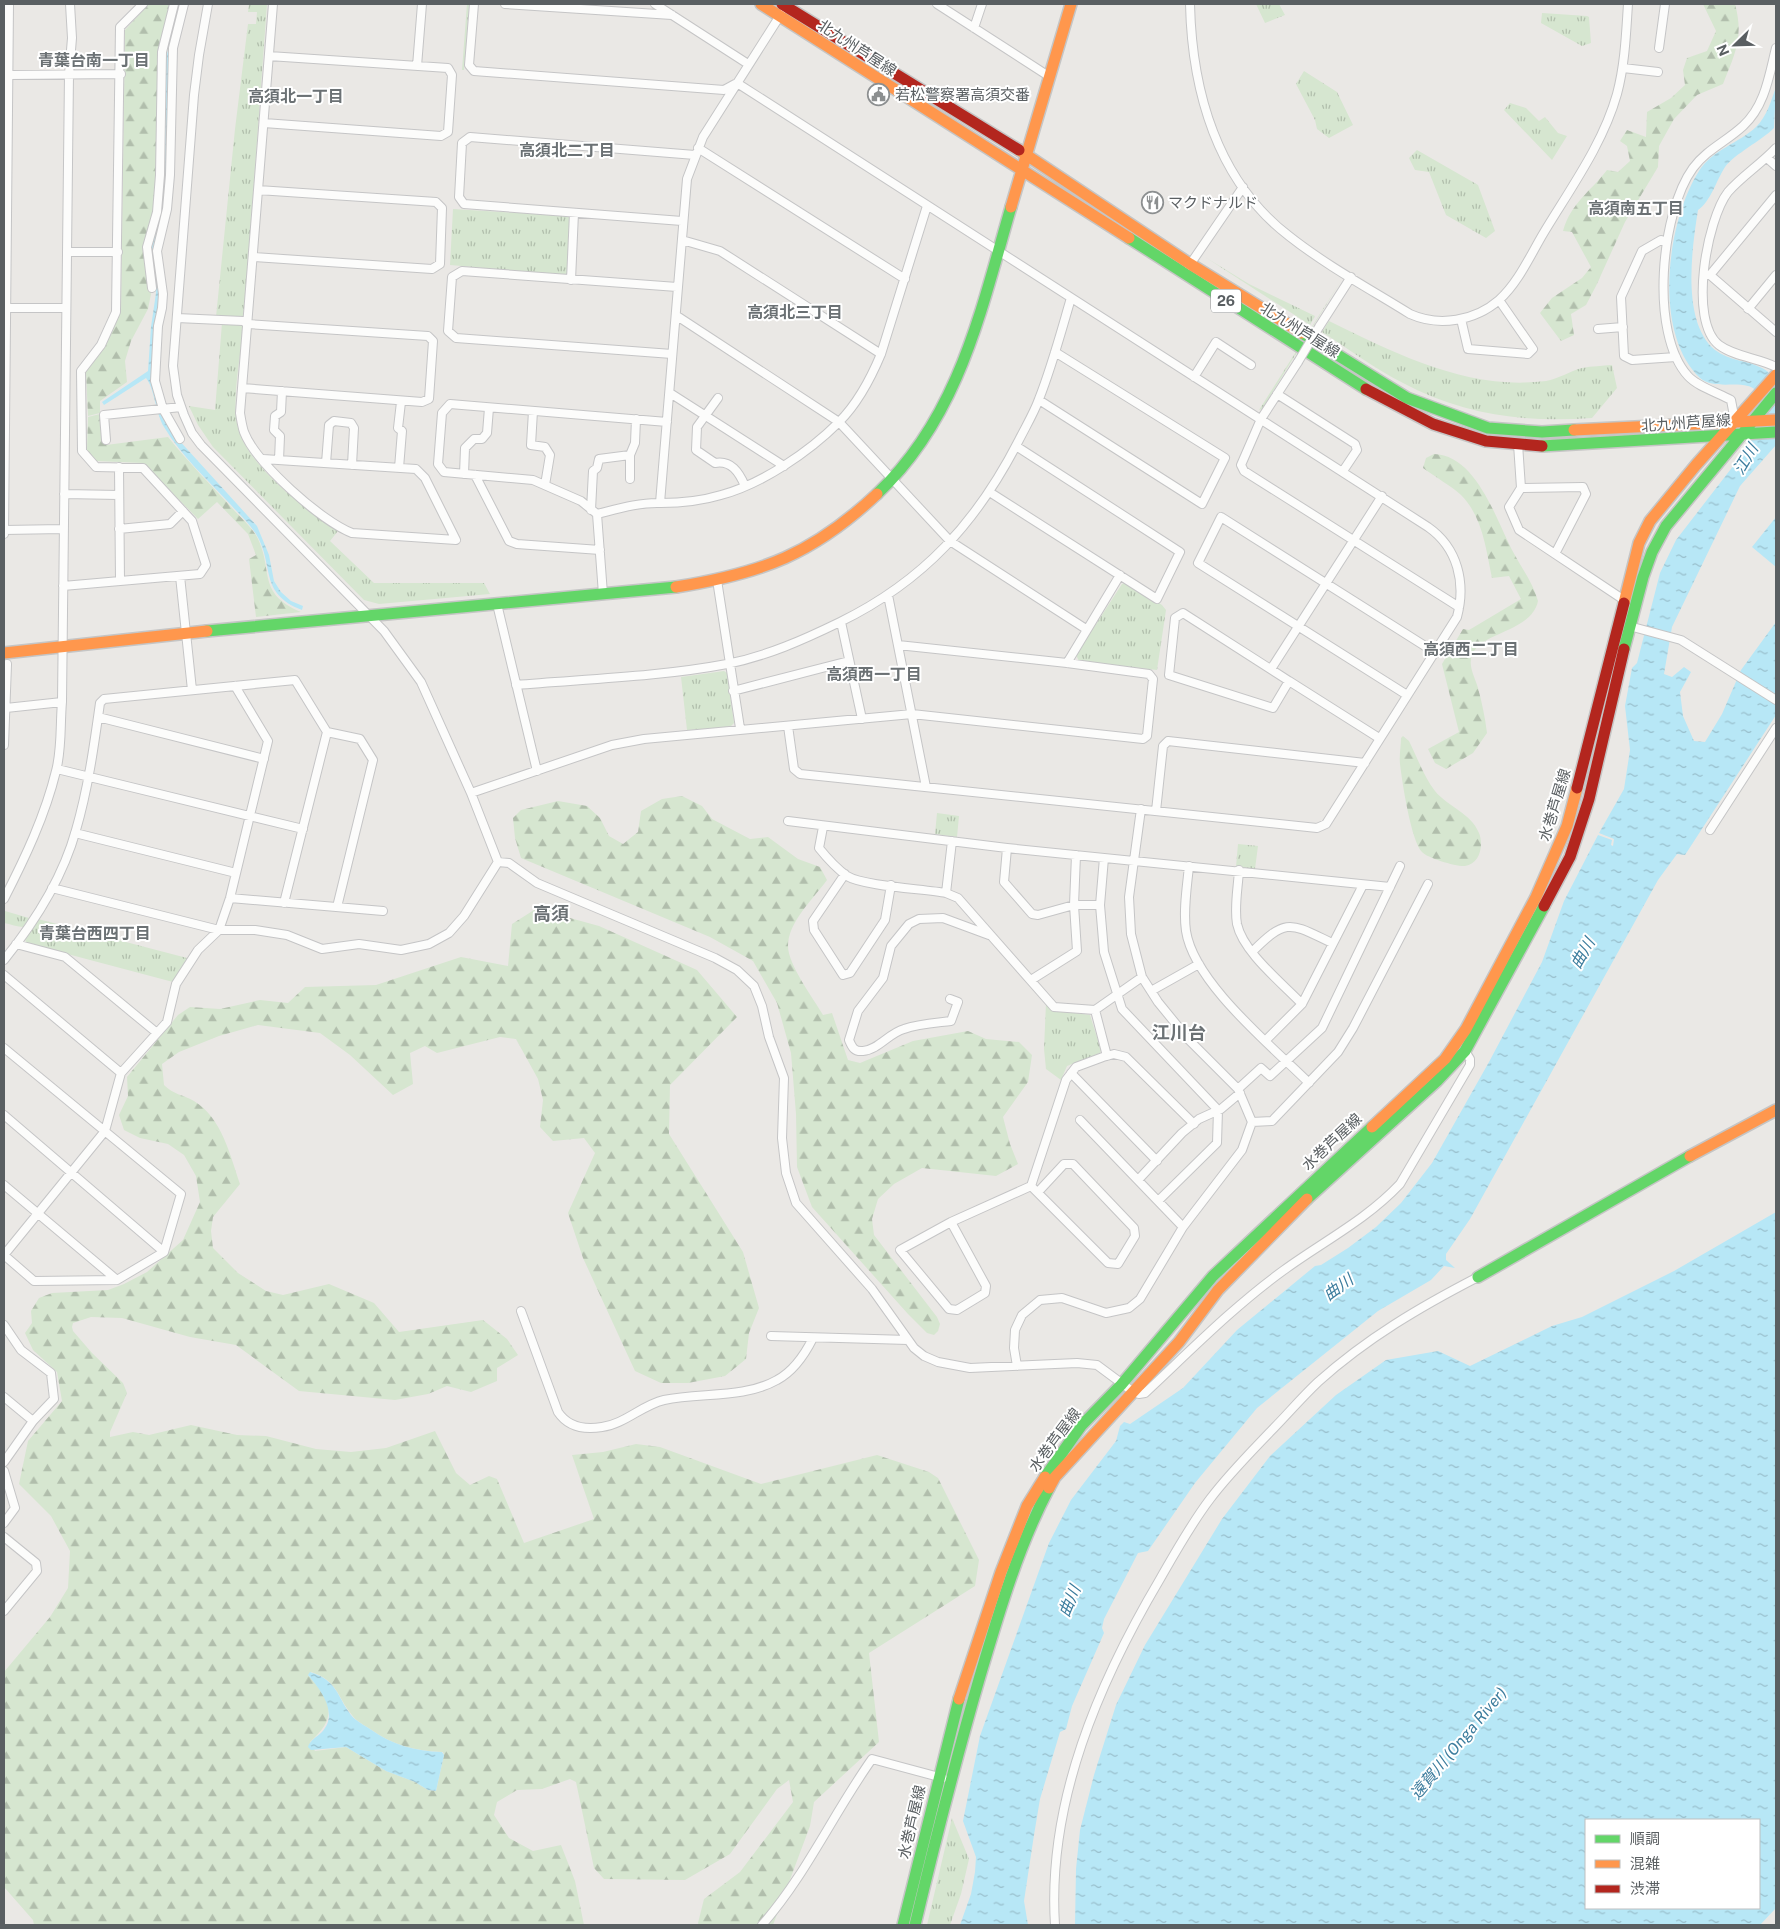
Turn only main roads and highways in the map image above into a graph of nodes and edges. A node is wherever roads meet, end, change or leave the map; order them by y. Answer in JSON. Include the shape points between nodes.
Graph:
{"nodes":[{"id":1,"x":761,"y":4,"type":"edge"},
{"id":2,"x":1071,"y":4,"type":"edge"},
{"id":3,"x":783,"y":7,"type":"edge"},
{"id":4,"x":1025,"y":154,"type":"junction"},
{"id":5,"x":1020,"y":170,"type":"junction"},
{"id":6,"x":1776,"y":376,"type":"edge"},
{"id":7,"x":1776,"y":394,"type":"edge"},
{"id":8,"x":1776,"y":420,"type":"edge"},
{"id":9,"x":1755,"y":421,"type":"junction"},
{"id":10,"x":1735,"y":422,"type":"junction"},
{"id":11,"x":1776,"y":432,"type":"edge"},
{"id":12,"x":1746,"y":433,"type":"junction"},
{"id":13,"x":1723,"y":436,"type":"junction"},
{"id":14,"x":6,"y":659,"type":"edge"},
{"id":15,"x":1776,"y":1110,"type":"edge"},
{"id":16,"x":1478,"y":1277,"type":"road end"},
{"id":17,"x":916,"y":1898,"type":"junction"},
{"id":18,"x":903,"y":1925,"type":"edge"},
{"id":19,"x":915,"y":1925,"type":"edge"}],
"edges":[{"from":1,"to":3,"type":"main road","name":"北九州芦屋線","number":"26"},
{"from":2,"to":4,"type":"main road"},
{"from":3,"to":4,"type":"main road","name":"北九州芦屋線","number":"26"},
{"from":3,"to":5,"type":"main road","name":"北九州芦屋線","number":"26"},
{"from":4,"to":5,"type":"main road"},
{"from":4,"to":10,"type":"main road","name":"北九州芦屋線","number":"26","via":[[1190,264],[1407,398],[1488,428],[1542,432]]},
{"from":5,"to":13,"type":"main road","name":"北九州芦屋線","number":"26","via":[[1384,400],[1433,424],[1486,441],[1544,446]]},
{"from":5,"to":14,"type":"main road","via":[[968,352],[954,389],[916,453],[892,481],[846,521],[813,544],[757,569],[717,580],[603,594],[186,633],[64,647]]},
{"from":6,"to":10,"type":"main road","name":"水巻芦屋線"},
{"from":7,"to":9,"type":"main road","name":"水巻芦屋線"},
{"from":8,"to":9,"type":"main road","name":"北九州芦屋線","number":"26"},
{"from":9,"to":10,"type":"main road","name":"北九州芦屋線","number":"26"},
{"from":9,"to":12,"type":"main road","name":"水巻芦屋線"},
{"from":10,"to":13,"type":"main road","name":"水巻芦屋線"},
{"from":11,"to":12,"type":"main road","name":"北九州芦屋線","number":"26"},
{"from":12,"to":13,"type":"main road","name":"北九州芦屋線","number":"26"},
{"from":12,"to":17,"type":"main road","name":"水巻芦屋線","via":[[1666,526],[1643,577],[1634,627],[1589,799],[1570,857],[1465,1051],[1437,1081],[1324,1183],[1218,1290],[1178,1342],[1055,1478],[1037,1511],[991,1639],[934,1846]]},
{"from":13,"to":17,"type":"main road","name":"水巻芦屋線","via":[[1650,522],[1638,543],[1567,826],[1536,897],[1466,1029],[1444,1059],[1213,1276],[1122,1384],[1081,1426],[1027,1506],[963,1683],[923,1843]]},
{"from":15,"to":16,"type":"main road"},
{"from":17,"to":18,"type":"main road","name":"水巻芦屋線"},
{"from":17,"to":19,"type":"main road","name":"水巻芦屋線"}]}
